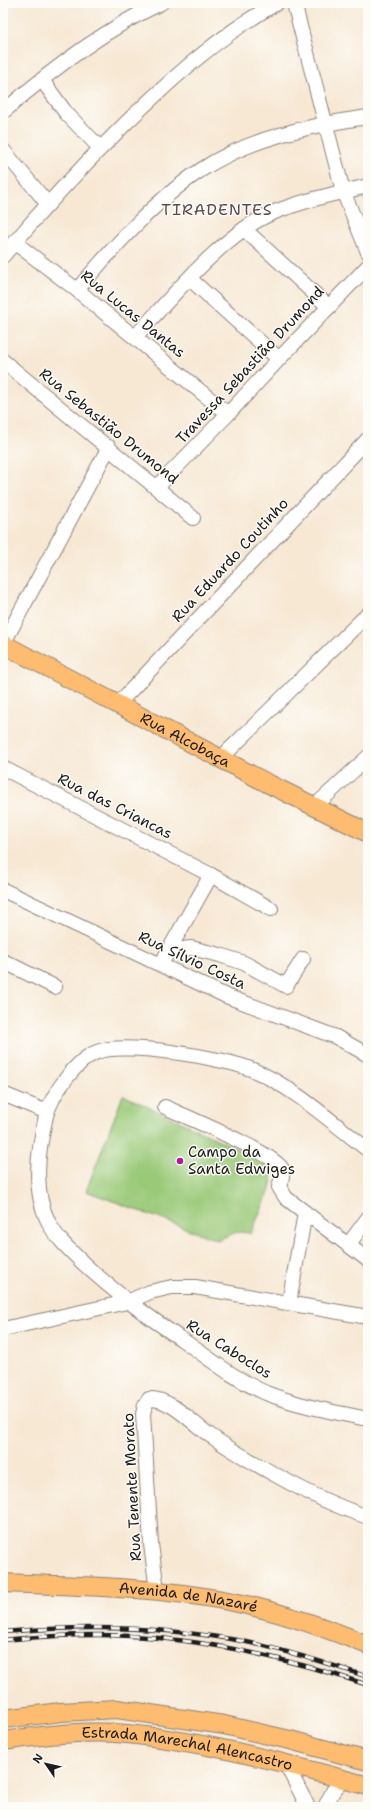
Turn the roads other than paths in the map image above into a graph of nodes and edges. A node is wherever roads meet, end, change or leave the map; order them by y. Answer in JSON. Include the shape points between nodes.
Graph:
{"nodes":[{"id":1,"x":161,"y":3,"type":"edge"},
{"id":2,"x":277,"y":3,"type":"edge"},
{"id":3,"x":294,"y":3,"type":"edge"},
{"id":4,"x":42,"y":80,"type":"junction"},
{"id":5,"x":3,"y":112,"type":"edge"},
{"id":6,"x":368,"y":117,"type":"edge"},
{"id":7,"x":325,"y":123,"type":"junction"},
{"id":8,"x":100,"y":148,"type":"junction"},
{"id":9,"x":3,"y":150,"type":"edge"},
{"id":10,"x":368,"y":186,"type":"edge"},
{"id":11,"x":342,"y":191,"type":"junction"},
{"id":12,"x":47,"y":203,"type":"junction"},
{"id":13,"x":244,"y":229,"type":"junction"},
{"id":14,"x":7,"y":250,"type":"edge"},
{"id":15,"x":368,"y":252,"type":"edge"},
{"id":16,"x":368,"y":266,"type":"edge"},
{"id":17,"x":190,"y":279,"type":"junction"},
{"id":18,"x":77,"y":290,"type":"junction"},
{"id":19,"x":329,"y":307,"type":"junction"},
{"id":20,"x":134,"y":337,"type":"junction"},
{"id":21,"x":279,"y":359,"type":"junction"},
{"id":22,"x":3,"y":361,"type":"edge"},
{"id":23,"x":228,"y":414,"type":"junction"},
{"id":24,"x":368,"y":439,"type":"edge"},
{"id":25,"x":109,"y":448,"type":"junction"},
{"id":26,"x":157,"y":487,"type":"junction"},
{"id":27,"x":193,"y":518,"type":"dead end"},
{"id":28,"x":368,"y":614,"type":"edge"},
{"id":29,"x":3,"y":644,"type":"edge"},
{"id":30,"x":117,"y":705,"type":"junction"},
{"id":31,"x":368,"y":757,"type":"edge"},
{"id":32,"x":220,"y":759,"type":"junction"},
{"id":33,"x":3,"y":768,"type":"edge"},
{"id":34,"x":314,"y":807,"type":"junction"},
{"id":35,"x":368,"y":833,"type":"edge"},
{"id":36,"x":211,"y":875,"type":"junction"},
{"id":37,"x":3,"y":890,"type":"edge"},
{"id":38,"x":271,"y":909,"type":"dead end"},
{"id":39,"x":168,"y":951,"type":"junction"},
{"id":40,"x":303,"y":959,"type":"dead end"},
{"id":41,"x":3,"y":961,"type":"edge"},
{"id":42,"x":161,"y":965,"type":"junction"},
{"id":43,"x":55,"y":987,"type":"dead end"},
{"id":44,"x":368,"y":1055,"type":"edge"},
{"id":45,"x":3,"y":1094,"type":"edge"},
{"id":46,"x":165,"y":1107,"type":"dead end"},
{"id":47,"x":47,"y":1112,"type":"junction"},
{"id":48,"x":368,"y":1150,"type":"edge"},
{"id":49,"x":305,"y":1213,"type":"junction"},
{"id":50,"x":368,"y":1218,"type":"edge"},
{"id":51,"x":348,"y":1245,"type":"junction"},
{"id":52,"x":368,"y":1260,"type":"edge"},
{"id":53,"x":127,"y":1302,"type":"junction"},
{"id":54,"x":289,"y":1303,"type":"junction"},
{"id":55,"x":368,"y":1316,"type":"edge"},
{"id":56,"x":3,"y":1329,"type":"edge"},
{"id":57,"x":368,"y":1419,"type":"edge"},
{"id":58,"x":368,"y":1517,"type":"edge"},
{"id":59,"x":3,"y":1583,"type":"edge"},
{"id":60,"x":157,"y":1591,"type":"junction"},
{"id":61,"x":368,"y":1645,"type":"edge"},
{"id":62,"x":3,"y":1719,"type":"edge"},
{"id":63,"x":3,"y":1741,"type":"edge"},
{"id":64,"x":297,"y":1742,"type":"junction"},
{"id":65,"x":368,"y":1760,"type":"edge"},
{"id":66,"x":291,"y":1766,"type":"junction"},
{"id":67,"x":344,"y":1779,"type":"junction"},
{"id":68,"x":368,"y":1786,"type":"edge"},
{"id":69,"x":308,"y":1807,"type":"edge"},
{"id":70,"x":325,"y":1807,"type":"edge"}],
"edges":[{"from":1,"to":4,"type":"street","via":[[120,25]]},
{"from":2,"to":8,"type":"street","via":[[230,32],[199,56]]},
{"from":3,"to":7,"type":"street"},
{"from":4,"to":5,"type":"street"},
{"from":4,"to":8,"type":"street","via":[[66,113]]},
{"from":6,"to":7,"type":"street"},
{"from":7,"to":11,"type":"street"},
{"from":7,"to":18,"type":"street","via":[[267,140],[226,156],[201,170],[176,188],[148,215]]},
{"from":8,"to":12,"type":"street"},
{"from":9,"to":12,"type":"street"},
{"from":10,"to":11,"type":"street"},
{"from":11,"to":13,"type":"street","via":[[271,214]]},
{"from":11,"to":15,"type":"street"},
{"from":12,"to":14,"type":"street"},
{"from":13,"to":17,"type":"street"},
{"from":13,"to":19,"type":"street"},
{"from":14,"to":18,"type":"street","name":"Rua Lucas Dantas"},
{"from":16,"to":19,"type":"street","name":"Travessa Sebastião Drumond"},
{"from":17,"to":20,"type":"street"},
{"from":17,"to":21,"type":"street"},
{"from":18,"to":20,"type":"street","name":"Rua Lucas Dantas"},
{"from":19,"to":21,"type":"street","name":"Travessa Sebastião Drumond"},
{"from":20,"to":23,"type":"street","name":"Rua Lucas Dantas"},
{"from":21,"to":23,"type":"street","name":"Travessa Sebastião Drumond"},
{"from":22,"to":25,"type":"street","name":"Rua Sebastião Drumond"},
{"from":23,"to":26,"type":"street","name":"Travessa Sebastião Drumond"},
{"from":24,"to":30,"type":"street","name":"Rua Eduardo Coutinho"},
{"from":25,"to":26,"type":"street","name":"Rua Sebastião Drumond"},
{"from":25,"to":29,"type":"street"},
{"from":26,"to":27,"type":"street","name":"Rua Sebastião Drumond"},
{"from":28,"to":32,"type":"street"},
{"from":29,"to":30,"type":"main road","name":"Rua Alcobaça"},
{"from":30,"to":32,"type":"main road","name":"Rua Alcobaça"},
{"from":31,"to":34,"type":"street"},
{"from":32,"to":34,"type":"main road","name":"Rua Alcobaça"},
{"from":33,"to":36,"type":"street","name":"Rua das Criancas"},
{"from":34,"to":35,"type":"main road","name":"Rua Alcobaça"},
{"from":36,"to":38,"type":"street","name":"Rua das Criancas"},
{"from":36,"to":39,"type":"street"},
{"from":37,"to":42,"type":"street","name":"Rua Sílvio Costa"},
{"from":39,"to":40,"type":"street","via":[[191,948],[244,962],[286,986]]},
{"from":39,"to":42,"type":"street"},
{"from":41,"to":43,"type":"street"},
{"from":42,"to":44,"type":"street","name":"Rua Sílvio Costa","via":[[233,998],[336,1037]]},
{"from":45,"to":47,"type":"street"},
{"from":46,"to":49,"type":"street","via":[[233,1138],[273,1160],[282,1169],[279,1187],[281,1193]]},
{"from":47,"to":48,"type":"street","name":"Rua Caboclos","via":[[58,1091],[77,1065],[97,1052],[116,1048],[145,1050],[222,1060],[252,1069],[281,1084]]},
{"from":47,"to":53,"type":"street","name":"Rua Caboclos","via":[[41,1141],[38,1190],[49,1223],[64,1245]]},
{"from":49,"to":51,"type":"street"},
{"from":49,"to":54,"type":"street"},
{"from":50,"to":51,"type":"street"},
{"from":51,"to":52,"type":"street"},
{"from":53,"to":54,"type":"street","via":[[158,1290],[195,1287]]},
{"from":53,"to":56,"type":"street"},
{"from":53,"to":57,"type":"street","name":"Rua Caboclos","via":[[226,1371],[264,1392],[294,1403]]},
{"from":54,"to":55,"type":"street"},
{"from":58,"to":60,"type":"street","name":"Rua Tenente Morato","via":[[343,1509],[307,1492],[248,1460],[165,1402],[149,1399],[144,1414],[151,1544]]},
{"from":59,"to":60,"type":"main road","name":"Avenida de Nazaré"},
{"from":60,"to":61,"type":"main road","name":"Avenida de Nazaré","via":[[247,1605],[321,1626]]},
{"from":62,"to":64,"type":"main road","name":"Estrada Marechal Alencastro","via":[[117,1709],[224,1725]]},
{"from":63,"to":66,"type":"main road","name":"Estrada Marechal Alencastro","via":[[84,1732],[126,1734],[222,1748]]},
{"from":64,"to":65,"type":"main road","name":"Estrada Marechal Alencastro"},
{"from":64,"to":66,"type":"main road","via":[[308,1750],[309,1759],[307,1762]]},
{"from":66,"to":67,"type":"main road","name":"Estrada Marechal Alencastro"},
{"from":66,"to":69,"type":"street"},
{"from":67,"to":68,"type":"main road","name":"Estrada Marechal Alencastro"},
{"from":67,"to":70,"type":"street","via":[[333,1791]]}]}
